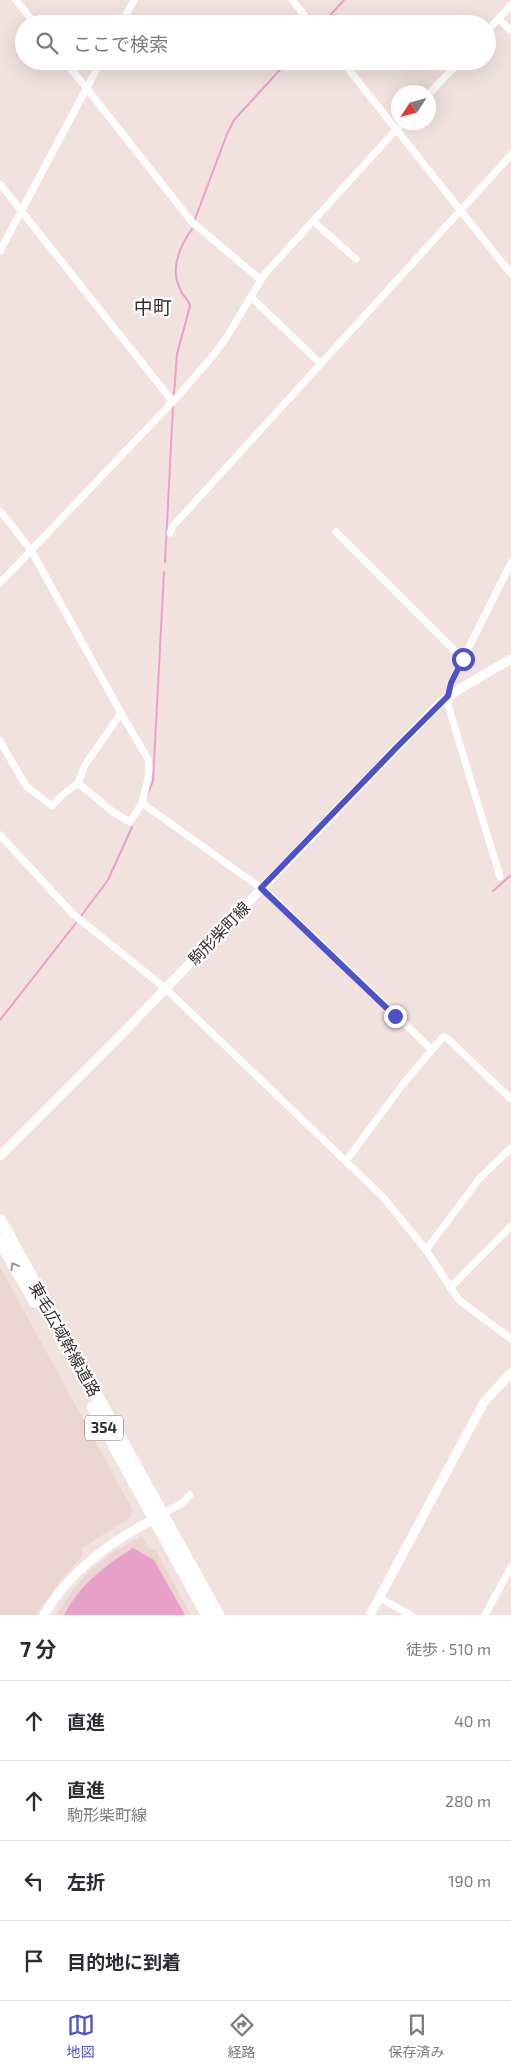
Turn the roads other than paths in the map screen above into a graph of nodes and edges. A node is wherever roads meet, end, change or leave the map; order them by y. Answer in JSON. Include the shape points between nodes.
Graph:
{"nodes":[{"id":1,"x":16,"y":0,"type":"edge"},
{"id":2,"x":134,"y":0,"type":"edge"},
{"id":3,"x":292,"y":0,"type":"edge"},
{"id":4,"x":511,"y":5,"type":"edge"},
{"id":5,"x":28,"y":15,"type":"edge"},
{"id":6,"x":126,"y":15,"type":"edge"},
{"id":7,"x":304,"y":15,"type":"edge"},
{"id":8,"x":498,"y":19,"type":"joint"},
{"id":9,"x":511,"y":31,"type":"edge"},
{"id":10,"x":72,"y":70,"type":"edge"},
{"id":11,"x":96,"y":70,"type":"edge"},
{"id":12,"x":349,"y":70,"type":"edge"},
{"id":13,"x":452,"y":70,"type":"edge"},
{"id":14,"x":436,"y":86,"type":"edge"},
{"id":15,"x":87,"y":89,"type":"junction"},
{"id":16,"x":391,"y":124,"type":"edge"},
{"id":17,"x":396,"y":130,"type":"joint"},
{"id":18,"x":511,"y":155,"type":"edge"},
{"id":19,"x":0,"y":184,"type":"edge"},
{"id":20,"x":461,"y":210,"type":"junction"},
{"id":21,"x":21,"y":211,"type":"junction"},
{"id":22,"x":313,"y":221,"type":"junction"},
{"id":23,"x":0,"y":251,"type":"edge"},
{"id":24,"x":356,"y":259,"type":"dead end"},
{"id":25,"x":511,"y":274,"type":"edge"},
{"id":26,"x":260,"y":280,"type":"junction"},
{"id":27,"x":251,"y":297,"type":"junction"},
{"id":28,"x":321,"y":364,"type":"junction"},
{"id":29,"x":173,"y":402,"type":"junction"},
{"id":30,"x":0,"y":511,"type":"edge"},
{"id":31,"x":336,"y":532,"type":"dead end"},
{"id":32,"x":170,"y":533,"type":"dead end"},
{"id":33,"x":31,"y":550,"type":"junction"},
{"id":34,"x":511,"y":563,"type":"edge"},
{"id":35,"x":0,"y":584,"type":"edge"},
{"id":36,"x":463,"y":659,"type":"junction"},
{"id":37,"x":511,"y":659,"type":"edge"},
{"id":38,"x":448,"y":696,"type":"junction"},
{"id":39,"x":121,"y":713,"type":"junction"},
{"id":40,"x":0,"y":741,"type":"edge"},
{"id":41,"x":78,"y":783,"type":"junction"},
{"id":42,"x":142,"y":803,"type":"junction"},
{"id":43,"x":0,"y":835,"type":"edge"},
{"id":44,"x":500,"y":877,"type":"dead end"},
{"id":45,"x":261,"y":888,"type":"junction"},
{"id":46,"x":166,"y":988,"type":"junction"},
{"id":47,"x":431,"y":1049,"type":"junction"},
{"id":48,"x":511,"y":1099,"type":"edge"},
{"id":49,"x":511,"y":1148,"type":"edge"},
{"id":50,"x":0,"y":1156,"type":"edge"},
{"id":51,"x":346,"y":1162,"type":"junction"},
{"id":52,"x":0,"y":1220,"type":"edge"},
{"id":53,"x":511,"y":1226,"type":"edge"},
{"id":54,"x":0,"y":1241,"type":"edge"},
{"id":55,"x":426,"y":1250,"type":"junction"},
{"id":56,"x":450,"y":1288,"type":"junction"},
{"id":57,"x":511,"y":1339,"type":"edge"},
{"id":58,"x":511,"y":1374,"type":"edge"},
{"id":59,"x":190,"y":1495,"type":"dead end"},
{"id":60,"x":158,"y":1516,"type":"junction"},
{"id":61,"x":511,"y":1567,"type":"edge"},
{"id":62,"x":380,"y":1598,"type":"junction"},
{"id":63,"x":44,"y":1615,"type":"edge"},
{"id":64,"x":207,"y":1615,"type":"edge"},
{"id":65,"x":218,"y":1615,"type":"edge"},
{"id":66,"x":370,"y":1615,"type":"edge"},
{"id":67,"x":411,"y":1615,"type":"edge"},
{"id":68,"x":485,"y":1615,"type":"edge"}],
"edges":[{"from":1,"to":5,"type":"street"},
{"from":2,"to":6,"type":"street"},
{"from":3,"to":7,"type":"street"},
{"from":4,"to":8,"type":"street"},
{"from":8,"to":9,"type":"street"},
{"from":10,"to":15,"type":"street"},
{"from":11,"to":15,"type":"street"},
{"from":12,"to":16,"type":"street"},
{"from":13,"to":14,"type":"street"},
{"from":15,"to":21,"type":"street"},
{"from":15,"to":26,"type":"street","via":[[192,222]]},
{"from":17,"to":20,"type":"street"},
{"from":17,"to":22,"type":"street"},
{"from":18,"to":20,"type":"street"},
{"from":19,"to":21,"type":"street"},
{"from":20,"to":25,"type":"street"},
{"from":20,"to":28,"type":"street"},
{"from":21,"to":23,"type":"street"},
{"from":21,"to":29,"type":"street"},
{"from":22,"to":24,"type":"street"},
{"from":22,"to":26,"type":"street"},
{"from":26,"to":27,"type":"street"},
{"from":27,"to":28,"type":"street"},
{"from":27,"to":29,"type":"street","via":[[212,357]]},
{"from":28,"to":32,"type":"street"},
{"from":29,"to":33,"type":"street"},
{"from":30,"to":33,"type":"street"},
{"from":31,"to":36,"type":"street"},
{"from":33,"to":35,"type":"street"},
{"from":33,"to":39,"type":"street"},
{"from":34,"to":36,"type":"street"},
{"from":36,"to":38,"type":"street"},
{"from":37,"to":38,"type":"main road","name":"駒形柴町線"},
{"from":38,"to":44,"type":"street"},
{"from":38,"to":45,"type":"main road","name":"駒形柴町線"},
{"from":39,"to":41,"type":"street","via":[[85,765]]},
{"from":39,"to":42,"type":"street","via":[[148,759]]},
{"from":40,"to":41,"type":"street","via":[[26,786],[52,806]]},
{"from":41,"to":42,"type":"street","via":[[130,822]]},
{"from":42,"to":45,"type":"street"},
{"from":43,"to":46,"type":"street","via":[[73,914]]},
{"from":45,"to":46,"type":"main road","name":"駒形柴町線"},
{"from":45,"to":47,"type":"street"},
{"from":46,"to":50,"type":"main road","name":"駒形柴町線"},
{"from":46,"to":51,"type":"street"},
{"from":47,"to":48,"type":"street","via":[[439,1039],[447,1038]]},
{"from":47,"to":51,"type":"street"},
{"from":49,"to":55,"type":"street","via":[[479,1179]]},
{"from":51,"to":55,"type":"street","via":[[392,1206]]},
{"from":52,"to":60,"type":"highway","name":"東毛広域幹線道路","number":"354"},
{"from":53,"to":56,"type":"street"},
{"from":60,"to":54,"type":"highway","name":"東毛広域幹線道路","number":"354","one_way":true},
{"from":55,"to":56,"type":"street"},
{"from":56,"to":57,"type":"street","via":[[460,1300]]},
{"from":58,"to":62,"type":"main road","via":[[484,1402]]},
{"from":59,"to":60,"type":"street","via":[[181,1504]]},
{"from":60,"to":63,"type":"main road","via":[[93,1557],[64,1586]]},
{"from":60,"to":64,"type":"highway","name":"東毛広域幹線道路","number":"354"},
{"from":60,"to":65,"type":"highway","name":"東毛広域幹線道路","number":"354"},
{"from":61,"to":68,"type":"street"},
{"from":62,"to":66,"type":"main road"},
{"from":62,"to":67,"type":"street"}]}
